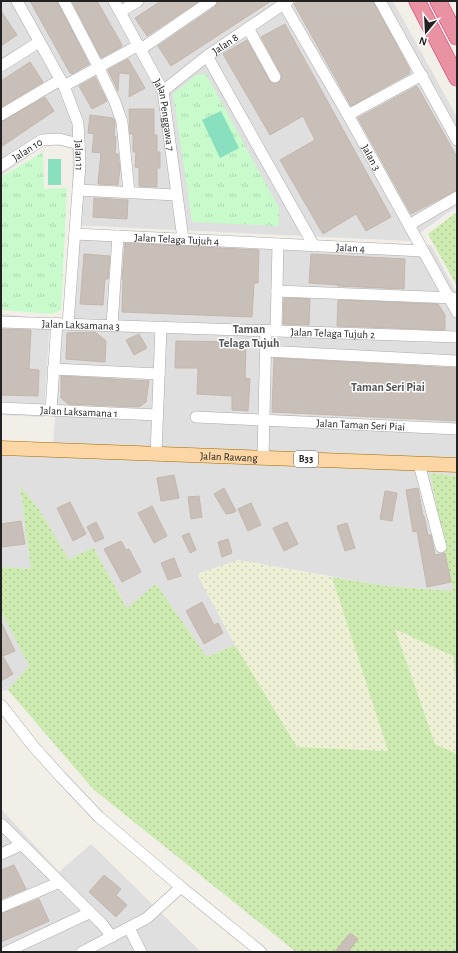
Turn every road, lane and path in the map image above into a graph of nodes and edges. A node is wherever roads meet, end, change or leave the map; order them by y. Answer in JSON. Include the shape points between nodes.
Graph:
{"nodes":[{"id":1,"x":16,"y":1,"type":"edge"},
{"id":2,"x":64,"y":1,"type":"edge"},
{"id":3,"x":114,"y":1,"type":"edge"},
{"id":4,"x":138,"y":1,"type":"edge"},
{"id":5,"x":211,"y":1,"type":"edge"},
{"id":6,"x":380,"y":1,"type":"edge"},
{"id":7,"x":417,"y":1,"type":"edge"},
{"id":8,"x":438,"y":1,"type":"edge"},
{"id":9,"x":285,"y":2,"type":"edge"},
{"id":10,"x":120,"y":12,"type":"junction"},
{"id":11,"x":248,"y":28,"type":"junction"},
{"id":12,"x":457,"y":37,"type":"edge"},
{"id":13,"x":39,"y":42,"type":"junction"},
{"id":14,"x":140,"y":47,"type":"junction"},
{"id":15,"x":207,"y":56,"type":"junction"},
{"id":16,"x":1,"y":66,"type":"edge"},
{"id":17,"x":98,"y":66,"type":"junction"},
{"id":18,"x":422,"y":75,"type":"junction"},
{"id":19,"x":275,"y":77,"type":"dead end"},
{"id":20,"x":457,"y":78,"type":"edge"},
{"id":21,"x":62,"y":83,"type":"junction"},
{"id":22,"x":163,"y":91,"type":"junction"},
{"id":23,"x":1,"y":115,"type":"edge"},
{"id":24,"x":348,"y":115,"type":"junction"},
{"id":25,"x":457,"y":140,"type":"edge"},
{"id":26,"x":79,"y":144,"type":"junction"},
{"id":27,"x":1,"y":166,"type":"edge"},
{"id":28,"x":78,"y":190,"type":"junction"},
{"id":29,"x":129,"y":192,"type":"junction"},
{"id":30,"x":176,"y":195,"type":"junction"},
{"id":31,"x":457,"y":198,"type":"edge"},
{"id":32,"x":409,"y":225,"type":"junction"},
{"id":33,"x":75,"y":234,"type":"junction"},
{"id":34,"x":118,"y":236,"type":"junction"},
{"id":35,"x":183,"y":239,"type":"junction"},
{"id":36,"x":278,"y":244,"type":"junction"},
{"id":37,"x":314,"y":246,"type":"junction"},
{"id":38,"x":423,"y":251,"type":"junction"},
{"id":39,"x":277,"y":291,"type":"junction"},
{"id":40,"x":453,"y":298,"type":"edge"},
{"id":41,"x":457,"y":312,"type":"edge"},
{"id":42,"x":1,"y":322,"type":"edge"},
{"id":43,"x":56,"y":324,"type":"junction"},
{"id":44,"x":68,"y":324,"type":"junction"},
{"id":45,"x":112,"y":325,"type":"junction"},
{"id":46,"x":161,"y":327,"type":"junction"},
{"id":47,"x":271,"y":330,"type":"junction"},
{"id":48,"x":457,"y":337,"type":"edge"},
{"id":49,"x":265,"y":351,"type":"junction"},
{"id":50,"x":457,"y":361,"type":"edge"},
{"id":51,"x":54,"y":369,"type":"junction"},
{"id":52,"x":159,"y":374,"type":"junction"},
{"id":53,"x":1,"y":408,"type":"edge"},
{"id":54,"x":51,"y":410,"type":"junction"},
{"id":55,"x":157,"y":415,"type":"junction"},
{"id":56,"x":196,"y":417,"type":"dead end"},
{"id":57,"x":264,"y":420,"type":"junction"},
{"id":58,"x":457,"y":429,"type":"edge"},
{"id":59,"x":1,"y":448,"type":"edge"},
{"id":60,"x":156,"y":454,"type":"junction"},
{"id":61,"x":264,"y":458,"type":"junction"},
{"id":62,"x":418,"y":464,"type":"junction"},
{"id":63,"x":457,"y":465,"type":"edge"},
{"id":64,"x":441,"y":547,"type":"dead end"},
{"id":65,"x":1,"y":704,"type":"edge"},
{"id":66,"x":1,"y":824,"type":"edge"},
{"id":67,"x":21,"y":845,"type":"junction"},
{"id":68,"x":1,"y":854,"type":"edge"},
{"id":69,"x":60,"y":882,"type":"junction"},
{"id":70,"x":181,"y":887,"type":"junction"},
{"id":71,"x":1,"y":907,"type":"edge"},
{"id":72,"x":90,"y":912,"type":"junction"},
{"id":73,"x":129,"y":928,"type":"junction"},
{"id":74,"x":112,"y":937,"type":"junction"},
{"id":75,"x":98,"y":948,"type":"edge"},
{"id":76,"x":6,"y":952,"type":"edge"},
{"id":77,"x":82,"y":952,"type":"edge"},
{"id":78,"x":141,"y":952,"type":"edge"},
{"id":79,"x":261,"y":952,"type":"edge"}],
"edges":[{"from":1,"to":13,"type":"street","name":"Jalan 11"},
{"from":2,"to":17,"type":"street"},
{"from":3,"to":10,"type":"street","name":"Jalan Penggawa 7"},
{"from":4,"to":10,"type":"street"},
{"from":5,"to":14,"type":"street"},
{"from":6,"to":18,"type":"street"},
{"from":7,"to":20,"type":"highway"},
{"from":8,"to":12,"type":"highway"},
{"from":9,"to":11,"type":"street","name":"Jalan 8"},
{"from":9,"to":24,"type":"street","name":"Jalan 3"},
{"from":10,"to":14,"type":"street","name":"Jalan Penggawa 7"},
{"from":11,"to":15,"type":"street","name":"Jalan 8"},
{"from":11,"to":19,"type":"street"},
{"from":13,"to":16,"type":"street"},
{"from":13,"to":21,"type":"street","name":"Jalan 11"},
{"from":14,"to":17,"type":"street"},
{"from":14,"to":22,"type":"street","name":"Jalan Penggawa 7"},
{"from":15,"to":22,"type":"street","name":"Jalan 8"},
{"from":15,"to":37,"type":"street"},
{"from":17,"to":21,"type":"street"},
{"from":17,"to":29,"type":"street","via":[[122,122]]},
{"from":18,"to":24,"type":"street"},
{"from":18,"to":25,"type":"street"},
{"from":21,"to":23,"type":"street"},
{"from":21,"to":26,"type":"street","name":"Jalan 11","via":[[78,122]]},
{"from":22,"to":30,"type":"street","name":"Jalan Penggawa 7"},
{"from":24,"to":32,"type":"street","name":"Jalan 3"},
{"from":26,"to":27,"type":"street","name":"Jalan 10","via":[[59,139],[42,140]]},
{"from":26,"to":28,"type":"street","name":"Jalan 11"},
{"from":28,"to":29,"type":"street"},
{"from":28,"to":33,"type":"street","name":"Jalan 11"},
{"from":29,"to":30,"type":"street"},
{"from":30,"to":35,"type":"street","name":"Jalan Penggawa 7"},
{"from":31,"to":32,"type":"street"},
{"from":32,"to":38,"type":"street","name":"Jalan 3"},
{"from":33,"to":34,"type":"street","name":"Jalan Telaga Tujuh 4"},
{"from":33,"to":44,"type":"street","name":"Jalan 11"},
{"from":34,"to":35,"type":"street","name":"Jalan Telaga Tujuh 4"},
{"from":34,"to":45,"type":"street"},
{"from":35,"to":36,"type":"street","name":"Jalan Telaga Tujuh 4"},
{"from":36,"to":37,"type":"street","name":"Jalan 4"},
{"from":36,"to":39,"type":"street"},
{"from":37,"to":38,"type":"street","name":"Jalan 4"},
{"from":38,"to":40,"type":"street","name":"Jalan 3"},
{"from":39,"to":40,"type":"street"},
{"from":39,"to":47,"type":"street"},
{"from":40,"to":41,"type":"street","name":"Jalan 3"},
{"from":42,"to":43,"type":"street","name":"Jalan Laksamana 3"},
{"from":43,"to":44,"type":"street","name":"Jalan Laksamana 3"},
{"from":43,"to":51,"type":"street"},
{"from":44,"to":45,"type":"street","name":"Jalan Laksamana 3"},
{"from":45,"to":46,"type":"street","name":"Jalan Laksamana 3"},
{"from":46,"to":47,"type":"street","name":"Jalan Telaga Tujuh 2"},
{"from":46,"to":52,"type":"street"},
{"from":47,"to":48,"type":"street","name":"Jalan Telaga Tujuh 2"},
{"from":47,"to":49,"type":"street"},
{"from":49,"to":50,"type":"street"},
{"from":49,"to":57,"type":"street"},
{"from":51,"to":52,"type":"street"},
{"from":51,"to":54,"type":"street"},
{"from":52,"to":55,"type":"street"},
{"from":53,"to":54,"type":"street","name":"Jalan Laksamana 1"},
{"from":54,"to":55,"type":"street","name":"Jalan Laksamana 1"},
{"from":55,"to":60,"type":"street"},
{"from":56,"to":57,"type":"street","name":"Jalan Taman Seri Piai"},
{"from":57,"to":58,"type":"street","name":"Jalan Taman Seri Piai"},
{"from":57,"to":61,"type":"street"},
{"from":59,"to":60,"type":"main road","name":"Jalan Rawang","number":"B33"},
{"from":60,"to":61,"type":"main road","name":"Jalan Rawang","number":"B33"},
{"from":61,"to":62,"type":"main road","name":"Jalan Rawang","number":"B33"},
{"from":62,"to":63,"type":"main road","name":"Jalan Rawang","number":"B33"},
{"from":62,"to":64,"type":"street"},
{"from":65,"to":70,"type":"street","via":[[38,752],[99,817]]},
{"from":66,"to":67,"type":"street"},
{"from":67,"to":68,"type":"street"},
{"from":67,"to":69,"type":"street"},
{"from":69,"to":71,"type":"street"},
{"from":69,"to":72,"type":"street"},
{"from":70,"to":73,"type":"street","via":[[147,918]]},
{"from":70,"to":79,"type":"street"},
{"from":72,"to":74,"type":"street"},
{"from":72,"to":76,"type":"street"},
{"from":73,"to":74,"type":"street"},
{"from":73,"to":78,"type":"street"},
{"from":74,"to":75,"type":"street"},
{"from":75,"to":77,"type":"street"}]}
